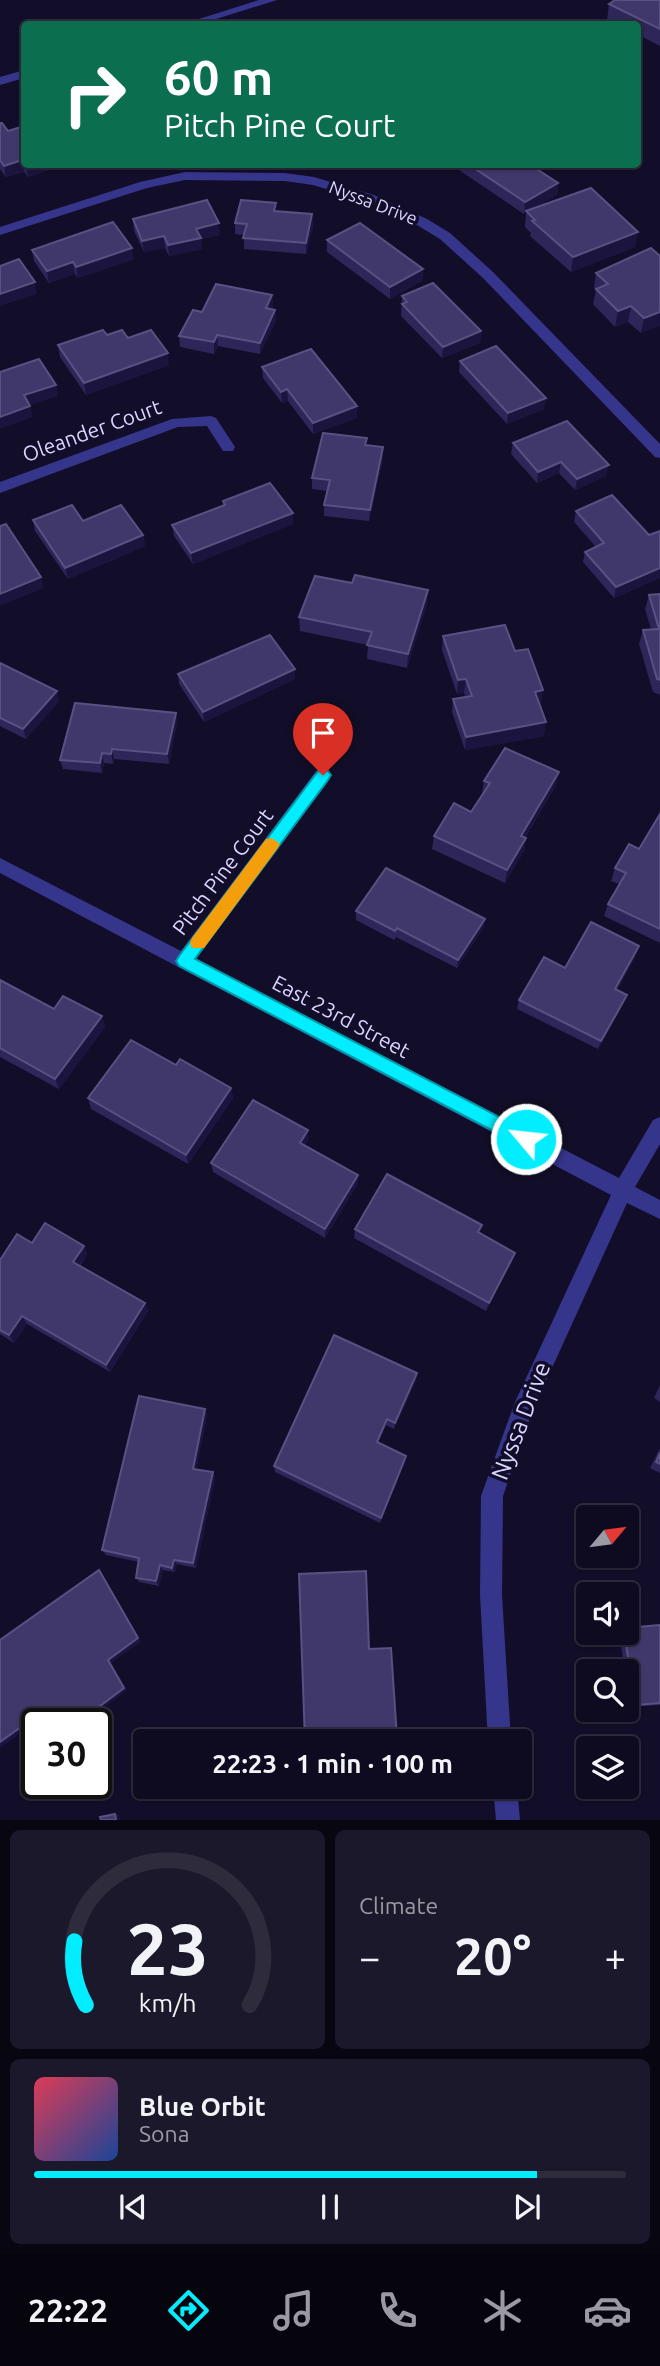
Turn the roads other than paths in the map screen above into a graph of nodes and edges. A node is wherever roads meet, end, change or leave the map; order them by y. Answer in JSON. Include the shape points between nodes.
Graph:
{"nodes":[{"id":1,"x":271,"y":0,"type":"edge"},
{"id":2,"x":199,"y":21,"type":"edge"},
{"id":3,"x":21,"y":75,"type":"edge"},
{"id":4,"x":0,"y":81,"type":"edge"},
{"id":5,"x":0,"y":231,"type":"edge"},
{"id":6,"x":228,"y":447,"type":"dead end"},
{"id":7,"x":660,"y":453,"type":"edge"},
{"id":8,"x":0,"y":488,"type":"edge"},
{"id":9,"x":323,"y":775,"type":"dead end"},
{"id":10,"x":0,"y":865,"type":"edge"},
{"id":11,"x":184,"y":961,"type":"junction"},
{"id":12,"x":660,"y":1126,"type":"edge"},
{"id":13,"x":623,"y":1190,"type":"junction"},
{"id":14,"x":660,"y":1210,"type":"edge"},
{"id":15,"x":499,"y":1729,"type":"edge"},
{"id":16,"x":506,"y":1799,"type":"edge"},
{"id":17,"x":508,"y":1820,"type":"edge"}],
"edges":[{"from":1,"to":2,"type":"street"},
{"from":3,"to":4,"type":"street"},
{"from":5,"to":7,"type":"street","name":"Nyssa Drive","via":[[185,176],[285,177],[370,198],[422,222],[453,244]]},
{"from":6,"to":8,"type":"street","name":"Oleander Court","via":[[211,421],[177,422]]},
{"from":9,"to":11,"type":"street","name":"Pitch Pine Court"},
{"from":10,"to":11,"type":"street","name":"East 23rd Street"},
{"from":11,"to":13,"type":"street","name":"East 23rd Street"},
{"from":12,"to":13,"type":"street","name":"Nyssa Drive"},
{"from":13,"to":14,"type":"street","name":"East 23rd Street"},
{"from":13,"to":15,"type":"street","name":"Nyssa Drive","via":[[522,1409],[492,1496],[491,1595]]},
{"from":16,"to":17,"type":"street"}]}
